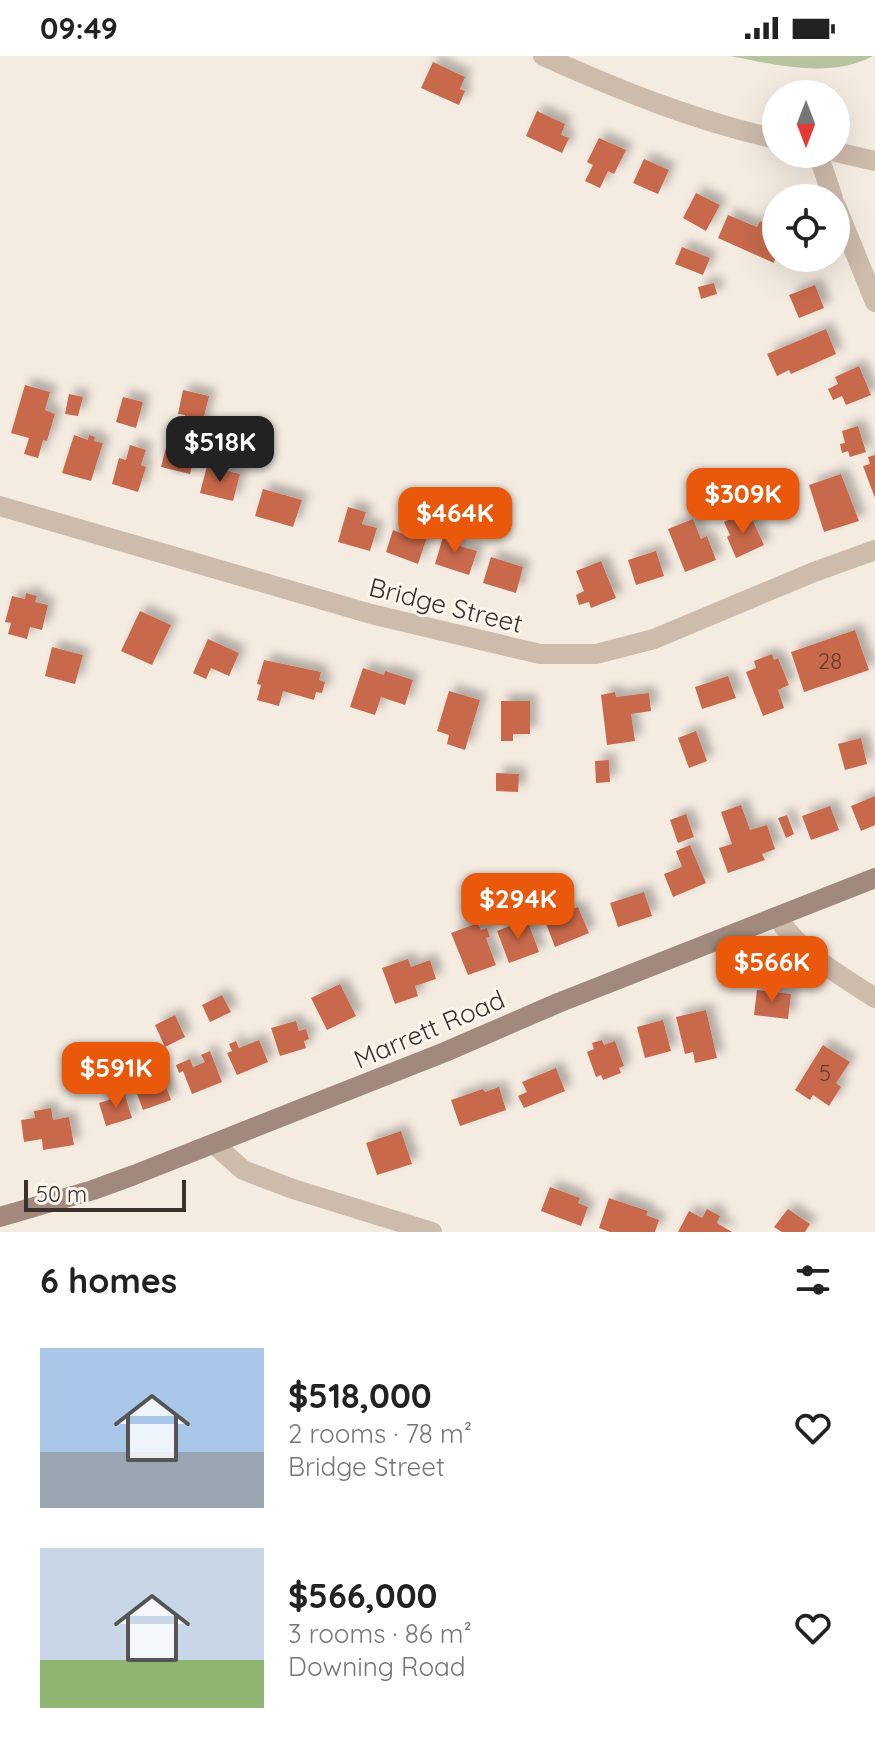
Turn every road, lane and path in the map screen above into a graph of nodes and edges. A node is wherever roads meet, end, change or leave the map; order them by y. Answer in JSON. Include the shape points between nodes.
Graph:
{"nodes":[{"id":1,"x":543,"y":56,"type":"edge"},
{"id":2,"x":577,"y":63,"type":"edge"},
{"id":3,"x":762,"y":136,"type":"edge"},
{"id":4,"x":850,"y":155,"type":"edge"},
{"id":5,"x":875,"y":161,"type":"edge"},
{"id":6,"x":850,"y":240,"type":"edge"},
{"id":7,"x":875,"y":302,"type":"edge"},
{"id":8,"x":0,"y":506,"type":"edge"},
{"id":9,"x":875,"y":550,"type":"edge"},
{"id":10,"x":875,"y":878,"type":"edge"},
{"id":11,"x":777,"y":917,"type":"junction"},
{"id":12,"x":875,"y":998,"type":"edge"},
{"id":13,"x":214,"y":1144,"type":"junction"},
{"id":14,"x":0,"y":1217,"type":"edge"},
{"id":15,"x":432,"y":1232,"type":"edge"}],
"edges":[{"from":1,"to":2,"type":"street"},
{"from":2,"to":3,"type":"street","via":[[629,95]]},
{"from":4,"to":5,"type":"street"},
{"from":6,"to":7,"type":"street"},
{"from":8,"to":9,"type":"street","name":"Bridge Street","via":[[371,614],[540,654],[596,654],[654,639]]},
{"from":10,"to":11,"type":"main road","name":"Marrett Road"},
{"from":11,"to":12,"type":"street","via":[[808,954]]},
{"from":11,"to":13,"type":"main road","name":"Marrett Road"},
{"from":13,"to":14,"type":"main road","name":"Marrett Road","via":[[93,1190]]},
{"from":13,"to":15,"type":"street","via":[[243,1170]]}]}
